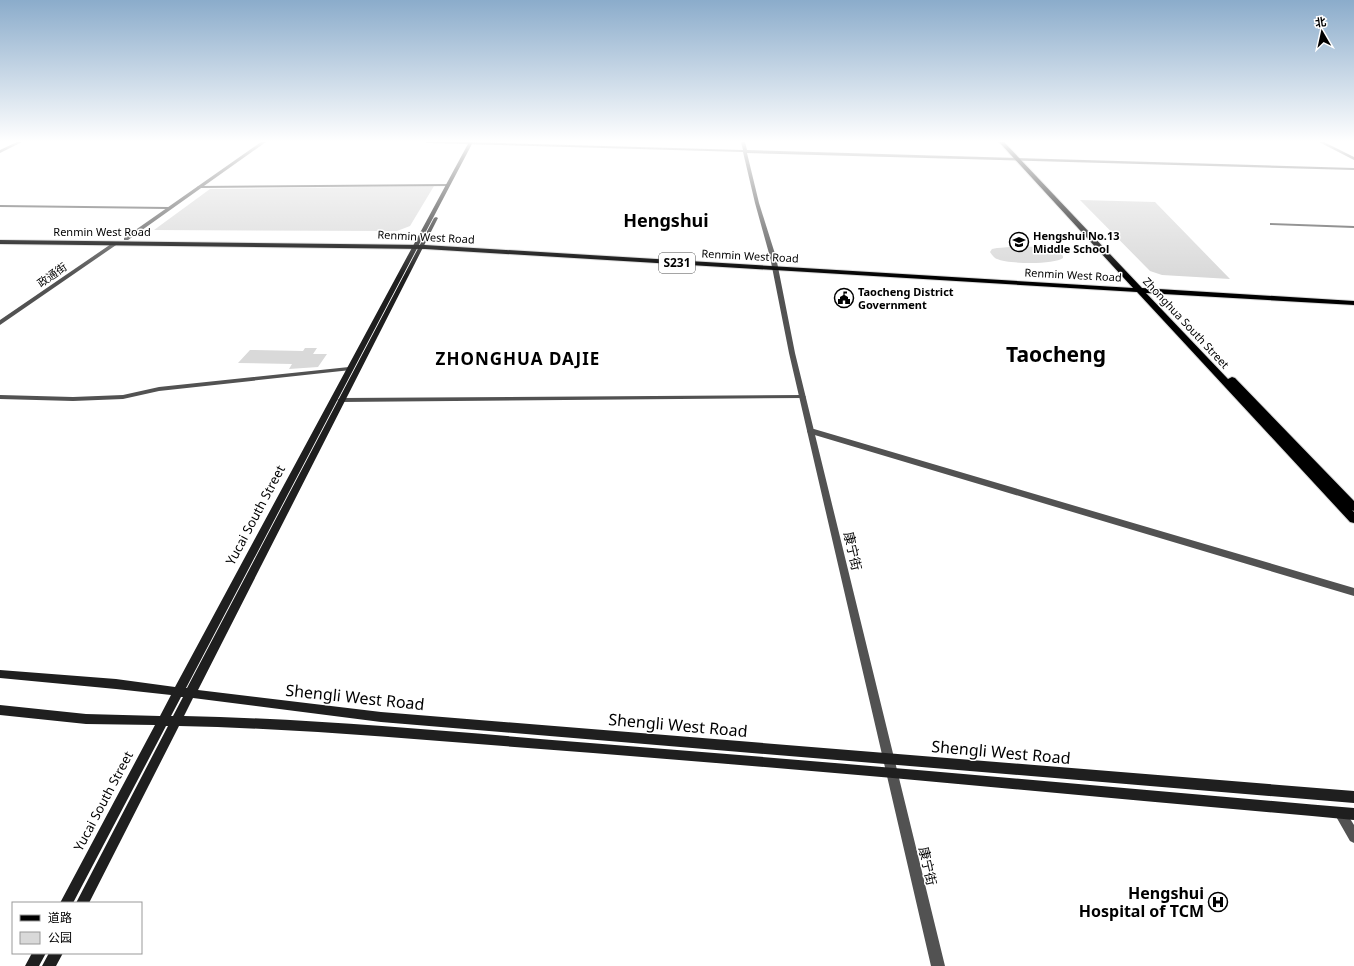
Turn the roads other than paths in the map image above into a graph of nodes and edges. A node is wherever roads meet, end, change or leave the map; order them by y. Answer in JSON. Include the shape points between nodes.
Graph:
{"nodes":[{"id":1,"x":275,"y":187,"type":"edge"},
{"id":2,"x":447,"y":187,"type":"edge"},
{"id":3,"x":449,"y":187,"type":"edge"},
{"id":4,"x":755,"y":187,"type":"edge"},
{"id":5,"x":1047,"y":187,"type":"edge"},
{"id":6,"x":199,"y":188,"type":"joint"},
{"id":7,"x":0,"y":206,"type":"edge"},
{"id":8,"x":169,"y":208,"type":"junction"},
{"id":9,"x":1272,"y":224,"type":"dead end"},
{"id":10,"x":1354,"y":227,"type":"edge"},
{"id":11,"x":0,"y":238,"type":"edge"},
{"id":12,"x":126,"y":239,"type":"junction"},
{"id":13,"x":0,"y":242,"type":"edge"},
{"id":14,"x":116,"y":243,"type":"junction"},
{"id":15,"x":419,"y":244,"type":"junction"},
{"id":16,"x":775,"y":266,"type":"junction"},
{"id":17,"x":1141,"y":287,"type":"junction"},
{"id":18,"x":1354,"y":297,"type":"edge"},
{"id":19,"x":1354,"y":303,"type":"edge"},
{"id":20,"x":0,"y":323,"type":"edge"},
{"id":21,"x":349,"y":369,"type":"junction"},
{"id":22,"x":0,"y":397,"type":"edge"},
{"id":23,"x":803,"y":397,"type":"junction"},
{"id":24,"x":341,"y":400,"type":"junction"},
{"id":25,"x":811,"y":431,"type":"junction"},
{"id":26,"x":1354,"y":507,"type":"edge"},
{"id":27,"x":1354,"y":519,"type":"edge"},
{"id":28,"x":1354,"y":592,"type":"edge"},
{"id":29,"x":0,"y":674,"type":"edge"},
{"id":30,"x":178,"y":692,"type":"junction"},
{"id":31,"x":190,"y":694,"type":"junction"},
{"id":32,"x":0,"y":710,"type":"edge"},
{"id":33,"x":163,"y":720,"type":"junction"},
{"id":34,"x":176,"y":720,"type":"junction"},
{"id":35,"x":889,"y":759,"type":"junction"},
{"id":36,"x":892,"y":773,"type":"junction"},
{"id":37,"x":1354,"y":797,"type":"edge"},
{"id":38,"x":1340,"y":813,"type":"junction"},
{"id":39,"x":1354,"y":814,"type":"edge"},
{"id":40,"x":1354,"y":837,"type":"edge"},
{"id":41,"x":67,"y":902,"type":"edge"},
{"id":42,"x":83,"y":902,"type":"edge"},
{"id":43,"x":38,"y":954,"type":"edge"},
{"id":44,"x":56,"y":954,"type":"edge"},
{"id":45,"x":32,"y":966,"type":"edge"},
{"id":46,"x":50,"y":966,"type":"edge"},
{"id":47,"x":938,"y":966,"type":"edge"}],
"edges":[{"from":1,"to":6,"type":"street"},
{"from":2,"to":15,"type":"main road","name":"Yucai South Street"},
{"from":3,"to":15,"type":"main road","name":"Yucai South Street"},
{"from":4,"to":16,"type":"street","name":"康宁街"},
{"from":5,"to":17,"type":"main road","name":"Zhonghua South Street"},
{"from":6,"to":8,"type":"street"},
{"from":7,"to":8,"type":"street"},
{"from":8,"to":12,"type":"street"},
{"from":9,"to":10,"type":"street"},
{"from":11,"to":12,"type":"main road","name":"Renmin West Road","number":"S231"},
{"from":12,"to":15,"type":"main road","name":"Renmin West Road","number":"S231"},
{"from":13,"to":14,"type":"main road","name":"Renmin West Road","number":"S231"},
{"from":14,"to":15,"type":"main road","name":"Renmin West Road","number":"S231"},
{"from":14,"to":20,"type":"street","name":"政通街"},
{"from":15,"to":16,"type":"main road","name":"Renmin West Road","number":"S231"},
{"from":15,"to":21,"type":"main road","name":"Yucai South Street"},
{"from":15,"to":24,"type":"main road","name":"Yucai South Street"},
{"from":16,"to":17,"type":"main road","name":"Renmin West Road","number":"S231"},
{"from":16,"to":23,"type":"street","name":"康宁街"},
{"from":17,"to":18,"type":"main road","name":"Renmin West Road","number":"S231"},
{"from":17,"to":19,"type":"main road","name":"Renmin West Road","number":"S231"},
{"from":17,"to":26,"type":"main road","name":"Zhonghua South Street"},
{"from":17,"to":27,"type":"main road","name":"Zhonghua South Street"},
{"from":21,"to":22,"type":"street","via":[[159,389],[123,397]]},
{"from":21,"to":30,"type":"main road","name":"Yucai South Street"},
{"from":23,"to":24,"type":"street"},
{"from":23,"to":25,"type":"street","name":"康宁街"},
{"from":24,"to":31,"type":"main road","name":"Yucai South Street"},
{"from":25,"to":28,"type":"street"},
{"from":25,"to":35,"type":"street","name":"康宁街"},
{"from":29,"to":30,"type":"main road","name":"Shengli West Road"},
{"from":30,"to":31,"type":"main road","name":"Shengli West Road"},
{"from":30,"to":33,"type":"main road","name":"Yucai South Street"},
{"from":31,"to":34,"type":"main road","name":"Yucai South Street"},
{"from":31,"to":35,"type":"main road","name":"Shengli West Road","via":[[381,717]]},
{"from":32,"to":33,"type":"main road","name":"Shengli West Road","via":[[86,718]]},
{"from":33,"to":34,"type":"main road","name":"Shengli West Road"},
{"from":33,"to":41,"type":"main road","name":"Yucai South Street"},
{"from":34,"to":36,"type":"main road","name":"Shengli West Road","via":[[380,731]]},
{"from":34,"to":42,"type":"main road","name":"Yucai South Street"},
{"from":35,"to":36,"type":"street","name":"康宁街"},
{"from":35,"to":37,"type":"main road","name":"Shengli West Road"},
{"from":36,"to":38,"type":"main road","name":"Shengli West Road"},
{"from":36,"to":47,"type":"street","name":"康宁街"},
{"from":38,"to":39,"type":"main road","name":"Shengli West Road"},
{"from":38,"to":40,"type":"street"},
{"from":43,"to":45,"type":"main road"},
{"from":44,"to":46,"type":"main road"}]}
